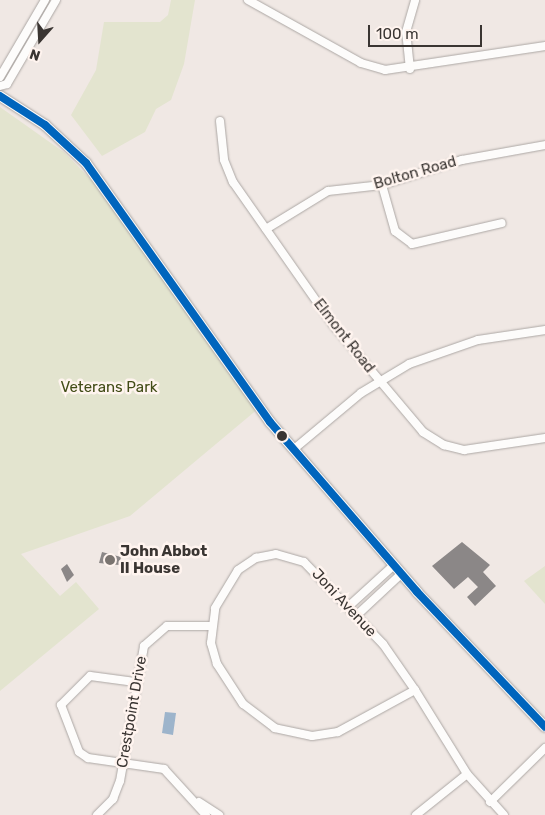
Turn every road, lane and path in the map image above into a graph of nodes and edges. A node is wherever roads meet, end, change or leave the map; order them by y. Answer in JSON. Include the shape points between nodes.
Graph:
{"nodes":[{"id":1,"x":45,"y":0,"type":"edge"},
{"id":2,"x":56,"y":0,"type":"edge"},
{"id":3,"x":248,"y":0,"type":"edge"},
{"id":4,"x":415,"y":0,"type":"edge"},
{"id":5,"x":39,"y":11,"type":"junction"},
{"id":6,"x":47,"y":16,"type":"junction"},
{"id":7,"x":545,"y":46,"type":"edge"},
{"id":8,"x":410,"y":69,"type":"junction"},
{"id":9,"x":0,"y":77,"type":"edge"},
{"id":10,"x":0,"y":85,"type":"edge"},
{"id":11,"x":0,"y":96,"type":"edge"},
{"id":12,"x":220,"y":121,"type":"dead end"},
{"id":13,"x":545,"y":145,"type":"edge"},
{"id":14,"x":382,"y":185,"type":"junction"},
{"id":15,"x":502,"y":223,"type":"dead end"},
{"id":16,"x":266,"y":229,"type":"junction"},
{"id":17,"x":545,"y":330,"type":"edge"},
{"id":18,"x":379,"y":381,"type":"junction"},
{"id":19,"x":545,"y":438,"type":"edge"},
{"id":20,"x":294,"y":449,"type":"junction"},
{"id":21,"x":393,"y":566,"type":"junction"},
{"id":22,"x":401,"y":574,"type":"junction"},
{"id":23,"x":349,"y":606,"type":"junction"},
{"id":24,"x":357,"y":615,"type":"junction"},
{"id":25,"x":210,"y":626,"type":"junction"},
{"id":26,"x":136,"y":682,"type":"junction"},
{"id":27,"x":416,"y":690,"type":"junction"},
{"id":28,"x":545,"y":727,"type":"edge"},
{"id":29,"x":545,"y":748,"type":"edge"},
{"id":30,"x":125,"y":762,"type":"junction"},
{"id":31,"x":467,"y":774,"type":"junction"},
{"id":32,"x":193,"y":799,"type":"junction"},
{"id":33,"x":490,"y":802,"type":"junction"},
{"id":34,"x":98,"y":815,"type":"edge"},
{"id":35,"x":206,"y":815,"type":"edge"},
{"id":36,"x":218,"y":815,"type":"edge"},
{"id":37,"x":416,"y":815,"type":"edge"},
{"id":38,"x":504,"y":815,"type":"edge"}],
"edges":[{"from":1,"to":5,"type":"street"},
{"from":2,"to":6,"type":"street"},
{"from":3,"to":8,"type":"street","via":[[361,62],[385,70]]},
{"from":4,"to":8,"type":"street","via":[[406,32]]},
{"from":5,"to":6,"type":"street"},
{"from":5,"to":9,"type":"street"},
{"from":6,"to":10,"type":"street","via":[[7,84]]},
{"from":7,"to":8,"type":"street"},
{"from":11,"to":20,"type":"street","via":[[45,125],[86,163],[244,388]]},
{"from":12,"to":16,"type":"street","name":"Elmont Road","via":[[228,171]]},
{"from":13,"to":14,"type":"street","name":"Bolton Road","via":[[462,160]]},
{"from":14,"to":15,"type":"street","via":[[395,231],[412,244]]},
{"from":14,"to":16,"type":"street","name":"Bolton Road","via":[[328,191]]},
{"from":16,"to":18,"type":"street","name":"Elmont Road","via":[[332,325]]},
{"from":17,"to":18,"type":"street","via":[[453,347]]},
{"from":18,"to":19,"type":"street","name":"Elmont Road","via":[[423,432],[444,445],[474,450]]},
{"from":18,"to":20,"type":"street"},
{"from":20,"to":21,"type":"street"},
{"from":21,"to":22,"type":"street"},
{"from":21,"to":23,"type":"street"},
{"from":22,"to":24,"type":"street"},
{"from":22,"to":28,"type":"street"},
{"from":23,"to":24,"type":"street","name":"Joni Avenue"},
{"from":23,"to":25,"type":"street","name":"Joni Avenue","via":[[304,562],[286,555],[266,555],[246,563],[230,580]]},
{"from":24,"to":27,"type":"street","name":"Joni Avenue"},
{"from":25,"to":26,"type":"street","name":"Crestpoint Drive","via":[[177,625],[154,634],[144,646]]},
{"from":25,"to":27,"type":"street","via":[[215,659],[242,704],[262,722],[287,733],[312,736],[338,732]]},
{"from":26,"to":30,"type":"street","name":"Crestpoint Drive"},
{"from":26,"to":30,"type":"street","via":[[90,676],[60,707],[83,756]]},
{"from":27,"to":31,"type":"street","name":"Joni Avenue"},
{"from":29,"to":33,"type":"street"},
{"from":30,"to":32,"type":"street","via":[[164,769]]},
{"from":30,"to":34,"type":"street","name":"Crestpoint Drive","via":[[118,790]]},
{"from":31,"to":33,"type":"street","name":"Joni Avenue"},
{"from":31,"to":37,"type":"street"},
{"from":32,"to":35,"type":"street"},
{"from":32,"to":36,"type":"street"},
{"from":33,"to":38,"type":"street","name":"Joni Avenue"}]}
